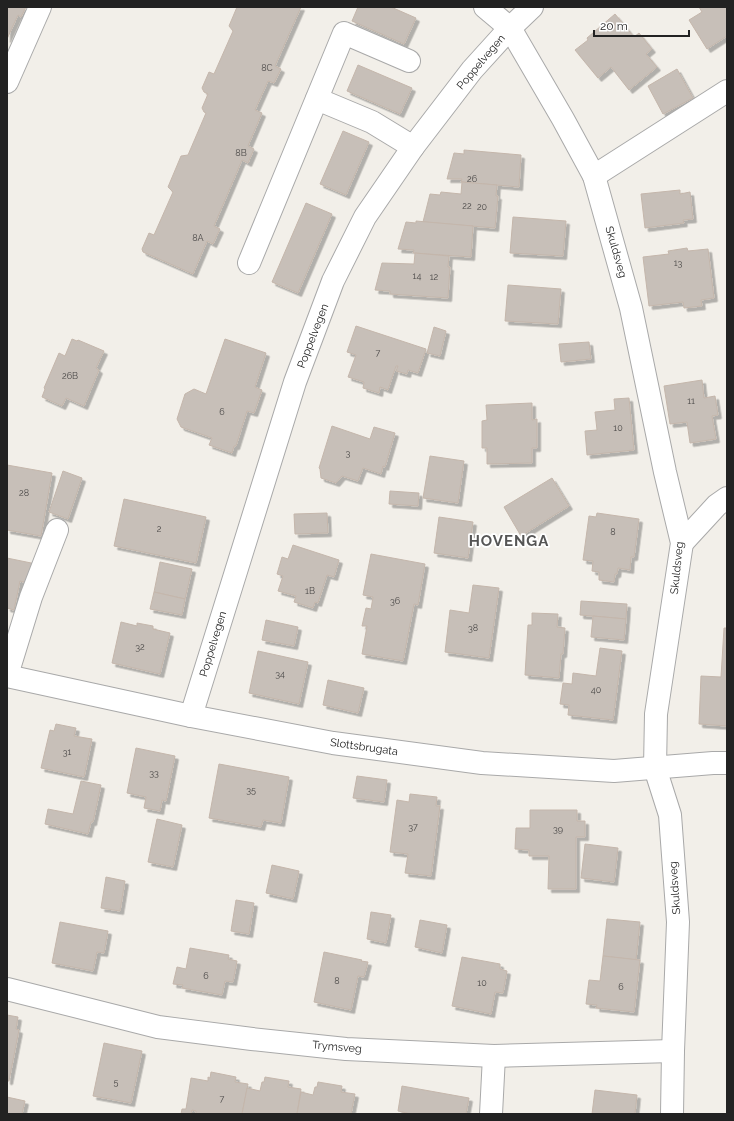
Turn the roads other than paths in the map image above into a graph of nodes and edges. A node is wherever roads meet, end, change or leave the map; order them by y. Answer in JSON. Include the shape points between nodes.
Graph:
{"nodes":[{"id":1,"x":40,"y":7,"type":"edge"},
{"id":2,"x":485,"y":7,"type":"edge"},
{"id":3,"x":532,"y":7,"type":"edge"},
{"id":4,"x":510,"y":28,"type":"junction"},
{"id":5,"x":409,"y":61,"type":"dead end"},
{"id":6,"x":7,"y":82,"type":"edge"},
{"id":7,"x":727,"y":91,"type":"edge"},
{"id":8,"x":317,"y":99,"type":"junction"},
{"id":9,"x":412,"y":147,"type":"junction"},
{"id":10,"x":594,"y":176,"type":"junction"},
{"id":11,"x":249,"y":263,"type":"dead end"},
{"id":12,"x":727,"y":498,"type":"edge"},
{"id":13,"x":57,"y":530,"type":"dead end"},
{"id":14,"x":682,"y":543,"type":"junction"},
{"id":15,"x":7,"y":675,"type":"edge"},
{"id":16,"x":191,"y":716,"type":"junction"},
{"id":17,"x":727,"y":763,"type":"edge"},
{"id":18,"x":655,"y":768,"type":"junction"},
{"id":19,"x":7,"y":989,"type":"edge"},
{"id":20,"x":673,"y":1051,"type":"junction"},
{"id":21,"x":494,"y":1056,"type":"junction"},
{"id":22,"x":491,"y":1114,"type":"edge"},
{"id":23,"x":672,"y":1114,"type":"edge"}],
"edges":[{"from":1,"to":6,"type":"street"},
{"from":2,"to":4,"type":"street","name":"Skuldsveg"},
{"from":3,"to":4,"type":"street","name":"Poppelvegen"},
{"from":4,"to":9,"type":"street","name":"Poppelvegen","via":[[472,70]]},
{"from":4,"to":10,"type":"street","name":"Skuldsveg"},
{"from":5,"to":8,"type":"street","via":[[344,33]]},
{"from":7,"to":10,"type":"street"},
{"from":8,"to":9,"type":"street","via":[[372,122]]},
{"from":8,"to":11,"type":"street"},
{"from":9,"to":16,"type":"street","name":"Poppelvegen","via":[[366,217],[333,280],[295,382]]},
{"from":10,"to":14,"type":"street","name":"Skuldsveg","via":[[631,308]]},
{"from":12,"to":14,"type":"street","via":[[717,505]]},
{"from":13,"to":15,"type":"street","via":[[31,597]]},
{"from":14,"to":18,"type":"street","name":"Skuldsveg","via":[[656,714]]},
{"from":15,"to":16,"type":"street","name":"Slottsbrugata"},
{"from":16,"to":18,"type":"street","name":"Slottsbrugata","via":[[333,743],[482,763],[614,771]]},
{"from":17,"to":18,"type":"street","name":"Slottsbrugata"},
{"from":18,"to":20,"type":"street","name":"Skuldsveg","via":[[670,815],[678,922]]},
{"from":19,"to":21,"type":"street","name":"Trymsveg","via":[[158,1027],[252,1040],[346,1049]]},
{"from":20,"to":21,"type":"street","name":"Trymsveg"},
{"from":20,"to":23,"type":"street","name":"Skuldsveg"},
{"from":21,"to":22,"type":"street"}]}
